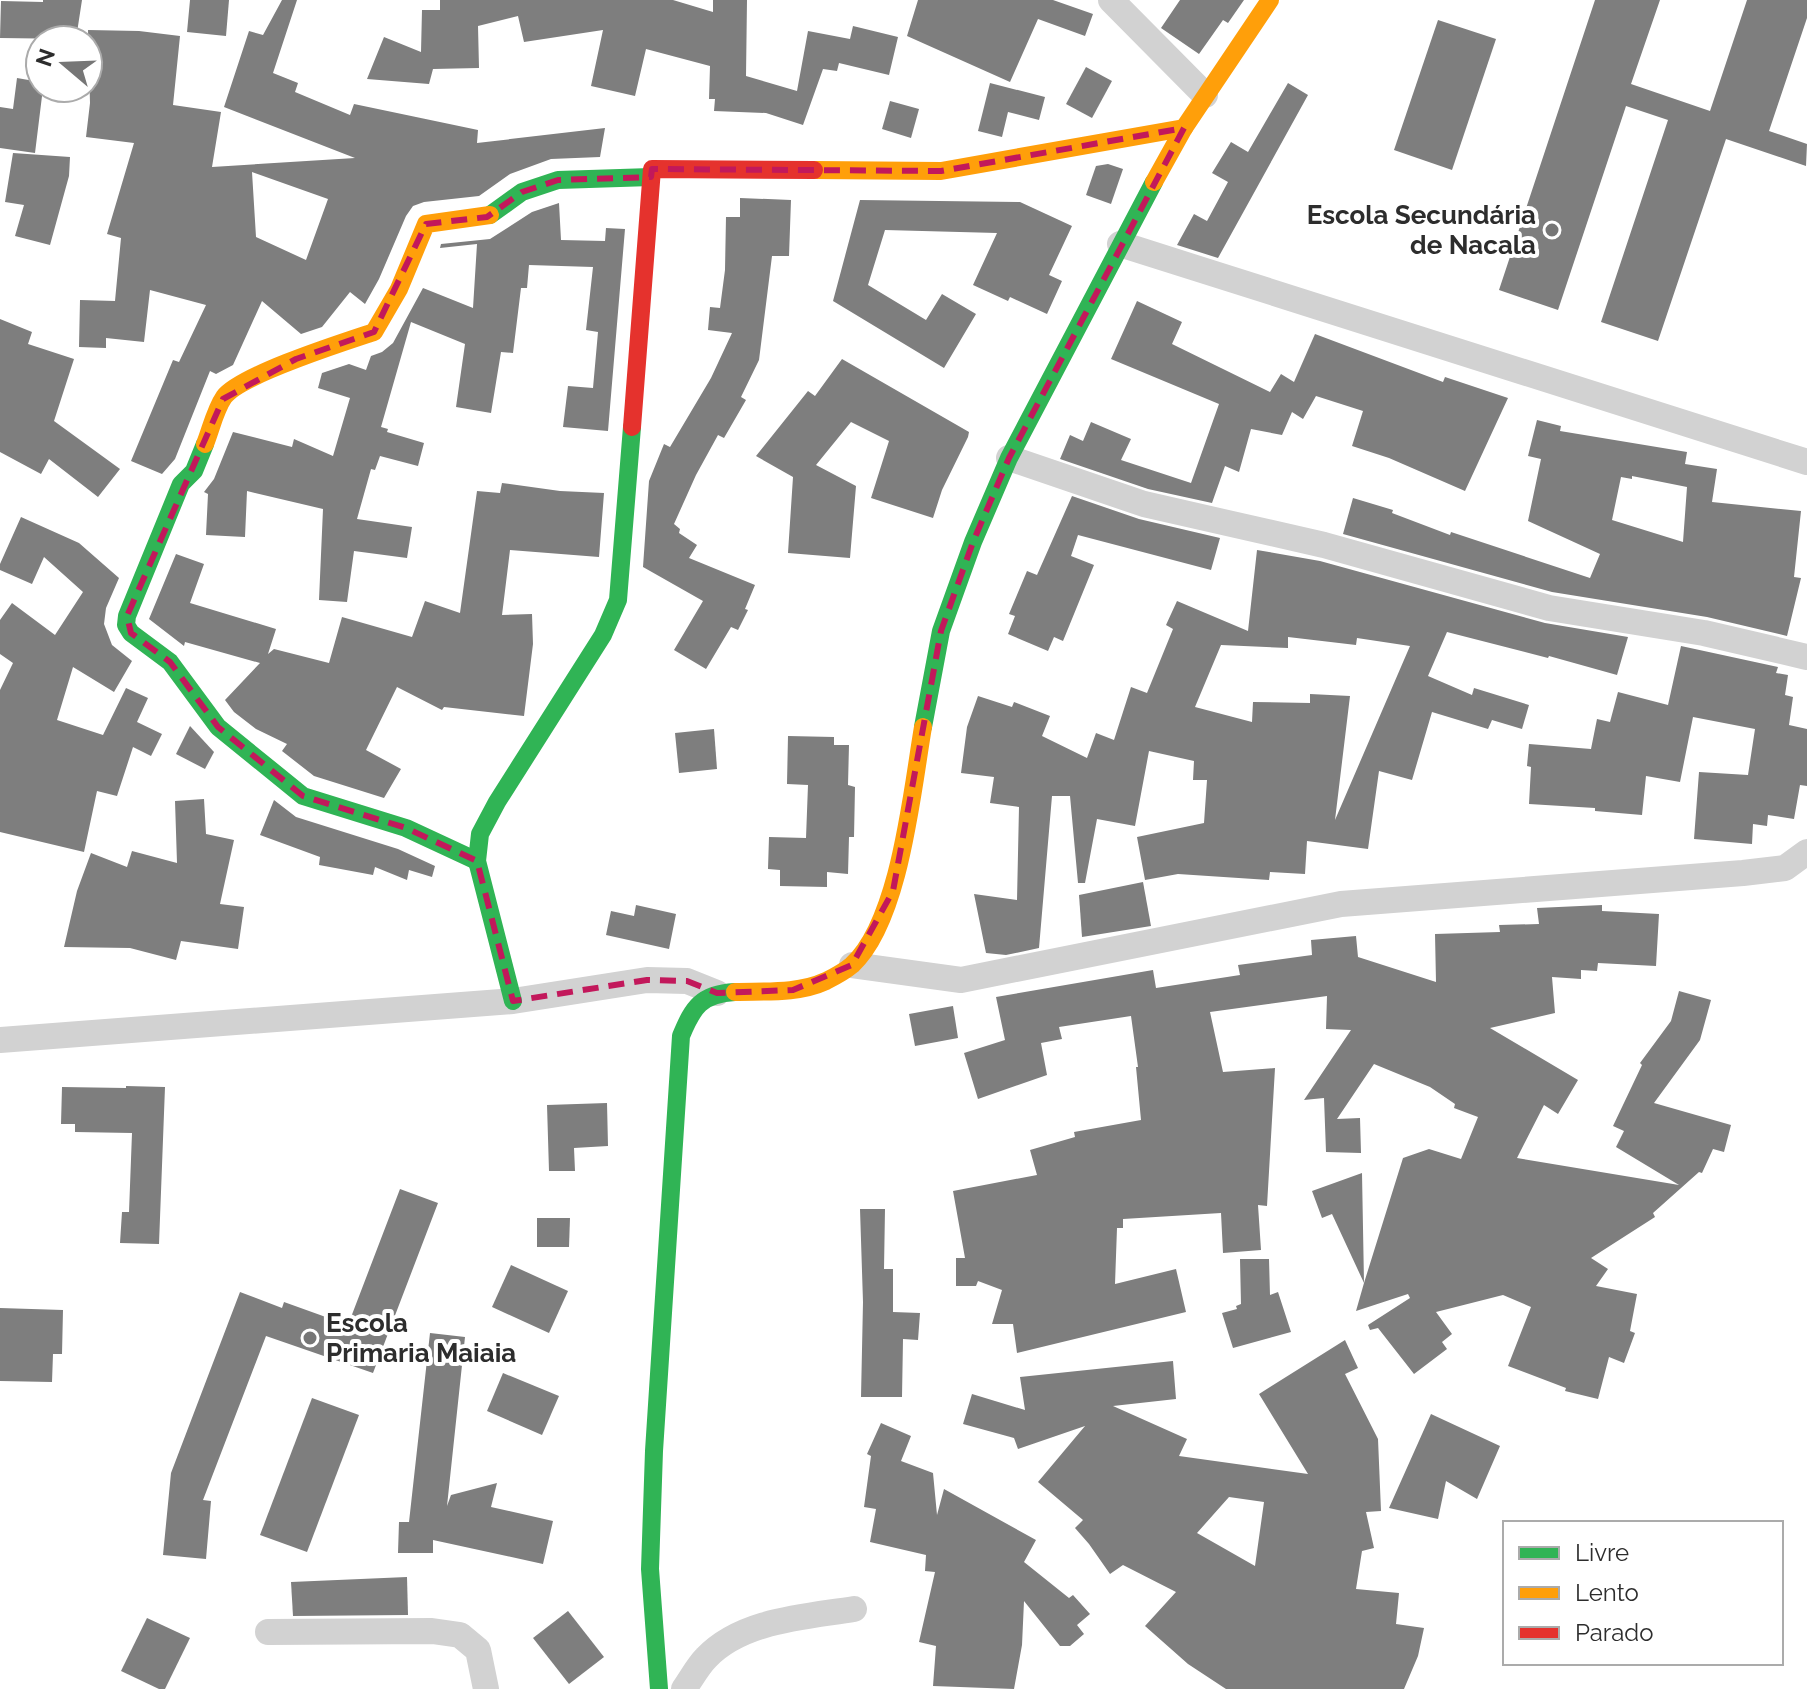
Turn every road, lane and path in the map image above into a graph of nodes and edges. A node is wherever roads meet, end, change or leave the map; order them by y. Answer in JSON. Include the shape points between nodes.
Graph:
{"nodes":[{"id":1,"x":1111,"y":0,"type":"edge"},
{"id":2,"x":1270,"y":0,"type":"edge"},
{"id":3,"x":1205,"y":95,"type":"junction"},
{"id":4,"x":1184,"y":128,"type":"junction"},
{"id":5,"x":651,"y":177,"type":"junction"},
{"id":6,"x":1120,"y":244,"type":"junction"},
{"id":7,"x":1009,"y":458,"type":"junction"},
{"id":8,"x":1807,"y":462,"type":"edge"},
{"id":9,"x":1807,"y":657,"type":"edge"},
{"id":10,"x":1807,"y":852,"type":"edge"},
{"id":11,"x":477,"y":861,"type":"junction"},
{"id":12,"x":852,"y":965,"type":"junction"},
{"id":13,"x":717,"y":993,"type":"junction"},
{"id":14,"x":513,"y":1001,"type":"junction"},
{"id":15,"x":0,"y":1040,"type":"edge"},
{"id":16,"x":854,"y":1609,"type":"dead end"},
{"id":17,"x":268,"y":1632,"type":"dead end"},
{"id":18,"x":486,"y":1689,"type":"edge"},
{"id":19,"x":659,"y":1689,"type":"edge"},
{"id":20,"x":684,"y":1689,"type":"edge"}],
"edges":[{"from":1,"to":3,"type":"street"},
{"from":2,"to":3,"type":"street"},
{"from":3,"to":4,"type":"street"},
{"from":4,"to":5,"type":"street","via":[[941,171],[652,169]]},
{"from":4,"to":6,"type":"street"},
{"from":5,"to":11,"type":"street","via":[[618,600],[603,635],[497,802],[480,834]]},
{"from":5,"to":11,"type":"street","via":[[558,180],[522,192],[487,217],[426,224],[374,332],[296,359],[231,390],[223,399],[194,471],[181,484],[127,616],[131,633],[170,662],[218,727],[303,796],[406,828]]},
{"from":6,"to":7,"type":"street"},
{"from":6,"to":8,"type":"street"},
{"from":7,"to":9,"type":"street","via":[[1144,504],[1324,545],[1549,608],[1704,633]]},
{"from":7,"to":12,"type":"street","via":[[941,631],[893,891],[874,934]]},
{"from":10,"to":12,"type":"street","via":[[1785,868],[1743,873],[1341,904],[961,980]]},
{"from":11,"to":14,"type":"street"},
{"from":12,"to":13,"type":"street","via":[[824,982],[793,990]]},
{"from":13,"to":14,"type":"street","via":[[687,981],[647,980]]},
{"from":13,"to":19,"type":"street","via":[[700,1002],[681,1036],[651,1540]]},
{"from":14,"to":15,"type":"street"},
{"from":16,"to":20,"type":"street","via":[[735,1635],[706,1657]]},
{"from":17,"to":18,"type":"street","via":[[460,1635],[478,1650]]}]}
